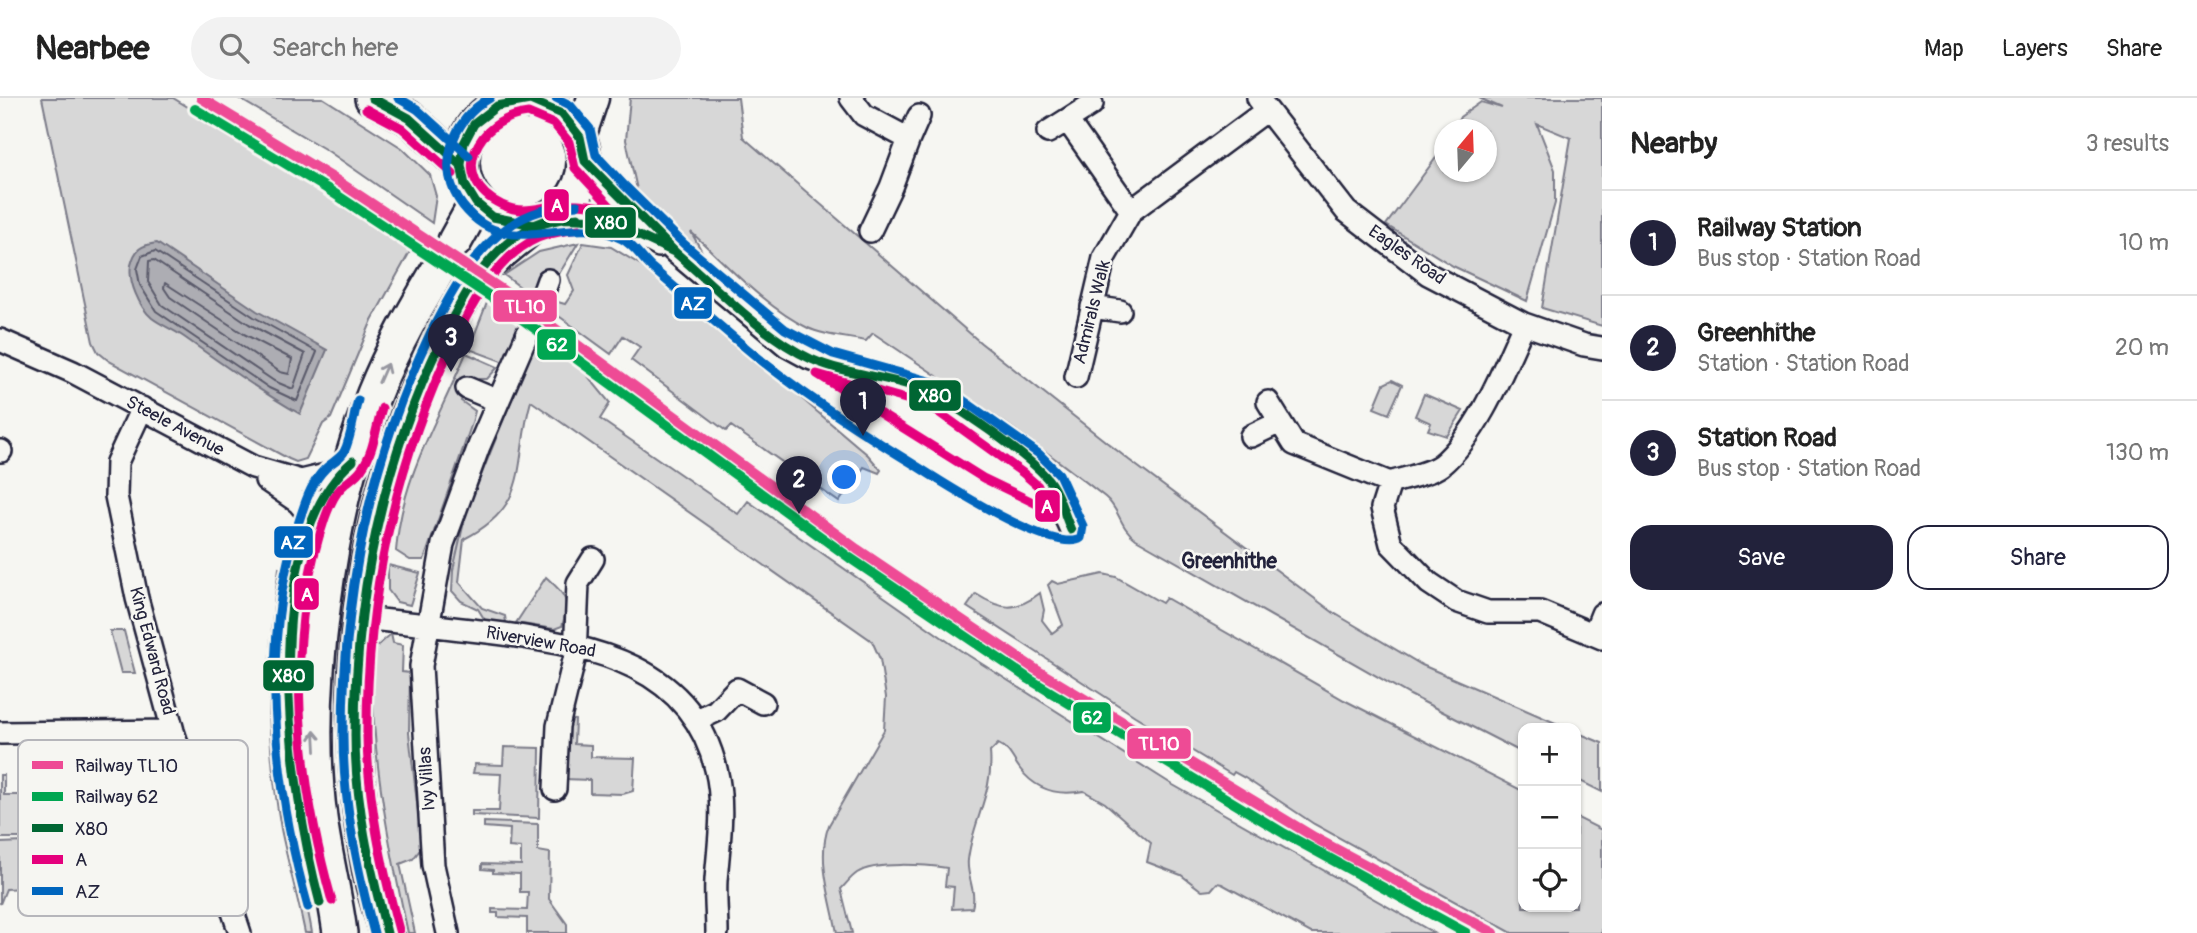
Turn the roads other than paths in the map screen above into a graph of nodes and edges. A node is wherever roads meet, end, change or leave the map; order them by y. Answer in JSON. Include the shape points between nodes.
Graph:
{"nodes":[{"id":1,"x":372,"y":98,"type":"edge"},
{"id":2,"x":593,"y":98,"type":"edge"},
{"id":3,"x":851,"y":98,"type":"edge"},
{"id":4,"x":531,"y":99,"type":"edge"},
{"id":5,"x":486,"y":102,"type":"edge"},
{"id":6,"x":1092,"y":104,"type":"dead end"},
{"id":7,"x":1263,"y":104,"type":"edge"},
{"id":8,"x":919,"y":116,"type":"dead end"},
{"id":9,"x":1067,"y":120,"type":"junction"},
{"id":10,"x":1048,"y":132,"type":"dead end"},
{"id":11,"x":909,"y":139,"type":"junction"},
{"id":12,"x":582,"y":149,"type":"junction"},
{"id":13,"x":461,"y":165,"type":"junction"},
{"id":14,"x":476,"y":203,"type":"junction"},
{"id":15,"x":1131,"y":211,"type":"junction"},
{"id":16,"x":543,"y":221,"type":"junction"},
{"id":17,"x":870,"y":231,"type":"dead end"},
{"id":18,"x":676,"y":253,"type":"junction"},
{"id":19,"x":548,"y":280,"type":"dead end"},
{"id":20,"x":540,"y":302,"type":"tunnel mouth"},
{"id":21,"x":1092,"y":307,"type":"junction"},
{"id":22,"x":1120,"y":312,"type":"dead end"},
{"id":23,"x":1524,"y":324,"type":"junction"},
{"id":24,"x":530,"y":328,"type":"tunnel mouth"},
{"id":25,"x":0,"y":340,"type":"edge"},
{"id":26,"x":1602,"y":348,"type":"edge"},
{"id":27,"x":1076,"y":377,"type":"dead end"},
{"id":28,"x":467,"y":388,"type":"dead end"},
{"id":29,"x":498,"y":401,"type":"junction"},
{"id":30,"x":1268,"y":402,"type":"dead end"},
{"id":31,"x":142,"y":408,"type":"junction"},
{"id":32,"x":1280,"y":422,"type":"junction"},
{"id":33,"x":1251,"y":436,"type":"dead end"},
{"id":34,"x":353,"y":461,"type":"junction"},
{"id":35,"x":253,"y":467,"type":"junction"},
{"id":36,"x":1390,"y":483,"type":"junction"},
{"id":37,"x":1071,"y":530,"type":"dead end"},
{"id":38,"x":334,"y":545,"type":"junction"},
{"id":39,"x":593,"y":559,"type":"dead end"},
{"id":40,"x":1602,"y":614,"type":"edge"},
{"id":41,"x":361,"y":618,"type":"junction"},
{"id":42,"x":426,"y":624,"type":"junction"},
{"id":43,"x":1598,"y":636,"type":"edge"},
{"id":44,"x":574,"y":644,"type":"junction"},
{"id":45,"x":763,"y":703,"type":"dead end"},
{"id":46,"x":697,"y":720,"type":"junction"},
{"id":47,"x":173,"y":731,"type":"junction"},
{"id":48,"x":0,"y":733,"type":"edge"},
{"id":49,"x":176,"y":740,"type":"edge"},
{"id":50,"x":555,"y":789,"type":"dead end"},
{"id":51,"x":234,"y":916,"type":"edge"},
{"id":52,"x":240,"y":933,"type":"edge"},
{"id":53,"x":340,"y":933,"type":"edge"},
{"id":54,"x":387,"y":933,"type":"edge"},
{"id":55,"x":449,"y":933,"type":"edge"},
{"id":56,"x":717,"y":933,"type":"edge"}],
"edges":[{"from":1,"to":13,"type":"main road","via":[[409,118]]},
{"from":2,"to":12,"type":"main road"},
{"from":3,"to":11,"type":"street","via":[[864,115]]},
{"from":4,"to":5,"type":"main road"},
{"from":4,"to":12,"type":"main road","via":[[562,114]]},
{"from":5,"to":13,"type":"main road","via":[[464,143]]},
{"from":6,"to":9,"type":"street"},
{"from":7,"to":15,"type":"street","name":"Admirals Walk"},
{"from":7,"to":23,"type":"street","name":"Eagles Road","via":[[1346,211],[1428,274]]},
{"from":8,"to":11,"type":"street"},
{"from":9,"to":10,"type":"street"},
{"from":9,"to":15,"type":"street"},
{"from":11,"to":17,"type":"street"},
{"from":12,"to":16,"type":"main road","via":[[583,178],[575,197]]},
{"from":12,"to":18,"type":"street"},
{"from":13,"to":14,"type":"main road","via":[[465,185]]},
{"from":14,"to":16,"type":"main road","via":[[493,217]]},
{"from":34,"to":14,"type":"main road","one_way":true,"via":[[391,354]]},
{"from":15,"to":21,"type":"street","name":"Admirals Walk","via":[[1104,258]]},
{"from":16,"to":18,"type":"street","via":[[605,220]]},
{"from":16,"to":41,"type":"main road","via":[[478,275],[427,368],[400,438],[377,521]]},
{"from":18,"to":37,"type":"street","via":[[797,352],[847,372],[928,391],[964,415],[1048,479]]},
{"from":19,"to":20,"type":"street"},
{"from":21,"to":22,"type":"street"},
{"from":21,"to":27,"type":"street","name":"Admirals Walk"},
{"from":23,"to":26,"type":"street","name":"Eagles Road"},
{"from":23,"to":36,"type":"street","via":[[1468,432],[1440,466]]},
{"from":24,"to":29,"type":"street","name":"Ivy Villas"},
{"from":25,"to":31,"type":"street","name":"Steele Avenue","via":[[52,361]]},
{"from":28,"to":29,"type":"street"},
{"from":29,"to":42,"type":"street","name":"Ivy Villas","via":[[443,544]]},
{"from":30,"to":32,"type":"street"},
{"from":31,"to":35,"type":"street","name":"Steele Avenue"},
{"from":31,"to":47,"type":"street","name":"King Edward Road","via":[[117,462],[114,489]]},
{"from":32,"to":33,"type":"street"},
{"from":32,"to":36,"type":"street","via":[[1294,444]]},
{"from":34,"to":35,"type":"street","name":"Steele Avenue","via":[[301,481]]},
{"from":34,"to":38,"type":"main road"},
{"from":35,"to":38,"type":"street","via":[[261,478],[299,502]]},
{"from":36,"to":43,"type":"street","via":[[1382,508],[1391,544],[1429,583],[1456,601],[1488,612],[1540,612]]},
{"from":53,"to":38,"type":"main road","one_way":true,"via":[[319,817],[314,731]]},
{"from":39,"to":44,"type":"street","via":[[578,580]]},
{"from":40,"to":43,"type":"street"},
{"from":41,"to":42,"type":"street","name":"Riverview Road"},
{"from":41,"to":54,"type":"main road","via":[[355,737],[359,800],[369,867]]},
{"from":42,"to":44,"type":"street","name":"Riverview Road"},
{"from":42,"to":55,"type":"street","name":"Ivy Villas","via":[[419,684],[433,865]]},
{"from":44,"to":46,"type":"street","name":"Riverview Road","via":[[640,669]]},
{"from":44,"to":50,"type":"street","via":[[558,726]]},
{"from":45,"to":46,"type":"street","via":[[737,688],[716,711]]},
{"from":46,"to":56,"type":"street","name":"Riverview Road","via":[[716,768],[721,811]]},
{"from":47,"to":48,"type":"street"},
{"from":47,"to":49,"type":"street","name":"King Edward Road"},
{"from":51,"to":52,"type":"street","name":"King Edward Road"}]}
